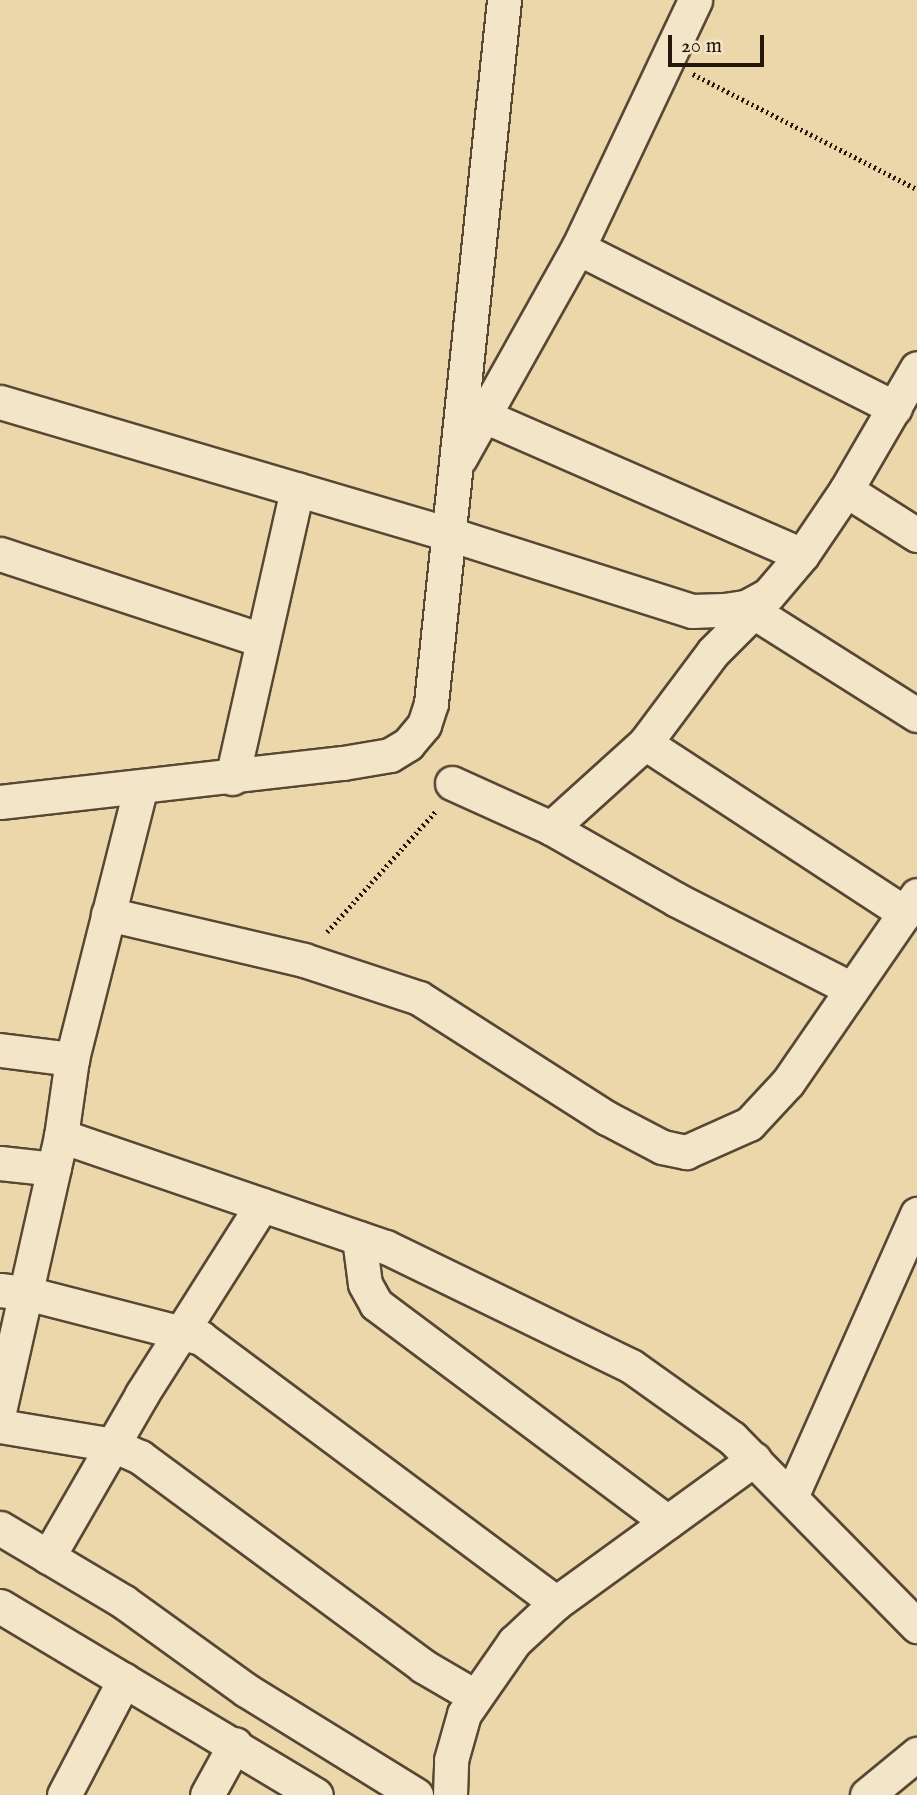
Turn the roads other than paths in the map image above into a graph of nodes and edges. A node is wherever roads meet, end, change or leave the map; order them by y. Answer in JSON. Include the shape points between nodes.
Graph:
{"nodes":[{"id":1,"x":504,"y":0,"type":"edge"},
{"id":2,"x":695,"y":0,"type":"edge"},
{"id":3,"x":578,"y":248,"type":"junction"},
{"id":4,"x":917,"y":368,"type":"edge"},
{"id":5,"x":0,"y":402,"type":"edge"},
{"id":6,"x":895,"y":408,"type":"junction"},
{"id":7,"x":484,"y":416,"type":"junction"},
{"id":8,"x":453,"y":471,"type":"junction"},
{"id":9,"x":297,"y":489,"type":"junction"},
{"id":10,"x":846,"y":490,"type":"junction"},
{"id":11,"x":446,"y":533,"type":"junction"},
{"id":12,"x":917,"y":535,"type":"edge"},
{"id":13,"x":0,"y":554,"type":"edge"},
{"id":14,"x":802,"y":555,"type":"junction"},
{"id":15,"x":750,"y":609,"type":"junction"},
{"id":16,"x":261,"y":640,"type":"junction"},
{"id":17,"x":917,"y":715,"type":"edge"},
{"id":18,"x":645,"y":743,"type":"junction"},
{"id":19,"x":232,"y":778,"type":"junction"},
{"id":20,"x":452,"y":783,"type":"road end"},
{"id":21,"x":140,"y":790,"type":"junction"},
{"id":22,"x":0,"y":803,"type":"edge"},
{"id":23,"x":551,"y":828,"type":"junction"},
{"id":24,"x":911,"y":904,"type":"edge"},
{"id":25,"x":108,"y":914,"type":"junction"},
{"id":26,"x":852,"y":989,"type":"junction"},
{"id":27,"x":0,"y":1050,"type":"edge"},
{"id":28,"x":72,"y":1059,"type":"junction"},
{"id":29,"x":61,"y":1136,"type":"junction"},
{"id":30,"x":0,"y":1163,"type":"edge"},
{"id":31,"x":54,"y":1169,"type":"junction"},
{"id":32,"x":262,"y":1205,"type":"junction"},
{"id":33,"x":917,"y":1213,"type":"edge"},
{"id":34,"x":359,"y":1238,"type":"junction"},
{"id":35,"x":13,"y":1291,"type":"edge"},
{"id":36,"x":183,"y":1331,"type":"junction"},
{"id":37,"x":0,"y":1407,"type":"edge"},
{"id":38,"x":0,"y":1426,"type":"edge"},
{"id":39,"x":113,"y":1445,"type":"junction"},
{"id":40,"x":754,"y":1459,"type":"junction"},
{"id":41,"x":791,"y":1497,"type":"junction"},
{"id":42,"x":667,"y":1522,"type":"junction"},
{"id":43,"x":0,"y":1528,"type":"edge"},
{"id":44,"x":48,"y":1557,"type":"junction"},
{"id":45,"x":556,"y":1603,"type":"junction"},
{"id":46,"x":1,"y":1612,"type":"edge"},
{"id":47,"x":917,"y":1626,"type":"edge"},
{"id":48,"x":124,"y":1680,"type":"junction"},
{"id":49,"x":476,"y":1697,"type":"junction"},
{"id":50,"x":235,"y":1744,"type":"junction"},
{"id":51,"x":917,"y":1754,"type":"edge"},
{"id":52,"x":64,"y":1795,"type":"edge"},
{"id":53,"x":207,"y":1795,"type":"edge"},
{"id":54,"x":316,"y":1795,"type":"edge"},
{"id":55,"x":416,"y":1795,"type":"edge"},
{"id":56,"x":450,"y":1795,"type":"edge"},
{"id":57,"x":867,"y":1795,"type":"edge"}],
"edges":[{"from":1,"to":8,"type":"street"},
{"from":2,"to":3,"type":"street"},
{"from":3,"to":6,"type":"street"},
{"from":3,"to":7,"type":"street"},
{"from":4,"to":6,"type":"street"},
{"from":5,"to":9,"type":"street"},
{"from":6,"to":10,"type":"street"},
{"from":7,"to":8,"type":"street"},
{"from":7,"to":14,"type":"street"},
{"from":8,"to":11,"type":"street"},
{"from":9,"to":11,"type":"street"},
{"from":9,"to":16,"type":"street"},
{"from":10,"to":12,"type":"street"},
{"from":10,"to":14,"type":"street"},
{"from":11,"to":15,"type":"street","via":[[692,611]]},
{"from":11,"to":19,"type":"street","via":[[431,703],[425,725],[390,755]]},
{"from":13,"to":16,"type":"street"},
{"from":14,"to":15,"type":"street"},
{"from":15,"to":17,"type":"street"},
{"from":15,"to":18,"type":"street"},
{"from":16,"to":19,"type":"street"},
{"from":18,"to":23,"type":"street"},
{"from":18,"to":24,"type":"street"},
{"from":19,"to":21,"type":"street"},
{"from":20,"to":23,"type":"street"},
{"from":21,"to":22,"type":"street"},
{"from":21,"to":25,"type":"street"},
{"from":23,"to":26,"type":"street","via":[[677,900]]},
{"from":24,"to":26,"type":"street"},
{"from":25,"to":26,"type":"street","via":[[304,960],[419,998],[607,1118],[662,1147],[687,1152],[749,1124],[788,1082]]},
{"from":25,"to":28,"type":"street"},
{"from":27,"to":28,"type":"street"},
{"from":28,"to":29,"type":"street"},
{"from":29,"to":31,"type":"street"},
{"from":29,"to":32,"type":"street"},
{"from":30,"to":31,"type":"street"},
{"from":31,"to":35,"type":"street"},
{"from":32,"to":34,"type":"street"},
{"from":32,"to":36,"type":"street"},
{"from":33,"to":41,"type":"street"},
{"from":34,"to":40,"type":"street","via":[[533,1315],[631,1366],[701,1413]]},
{"from":34,"to":42,"type":"street","via":[[365,1284],[376,1304]]},
{"from":35,"to":36,"type":"street"},
{"from":35,"to":37,"type":"street"},
{"from":36,"to":39,"type":"street"},
{"from":36,"to":45,"type":"street","via":[[201,1338]]},
{"from":38,"to":39,"type":"street"},
{"from":39,"to":44,"type":"street"},
{"from":39,"to":49,"type":"street","via":[[140,1457],[423,1666]]},
{"from":40,"to":41,"type":"street"},
{"from":40,"to":42,"type":"street"},
{"from":41,"to":47,"type":"street"},
{"from":42,"to":45,"type":"street"},
{"from":43,"to":44,"type":"street"},
{"from":44,"to":55,"type":"street","via":[[124,1602],[246,1690]]},
{"from":45,"to":49,"type":"street","via":[[514,1642]]},
{"from":46,"to":48,"type":"street"},
{"from":48,"to":50,"type":"street"},
{"from":48,"to":52,"type":"street"},
{"from":49,"to":56,"type":"street","via":[[464,1714],[450,1760]]},
{"from":50,"to":53,"type":"street"},
{"from":50,"to":54,"type":"street"},
{"from":51,"to":57,"type":"street"}]}
